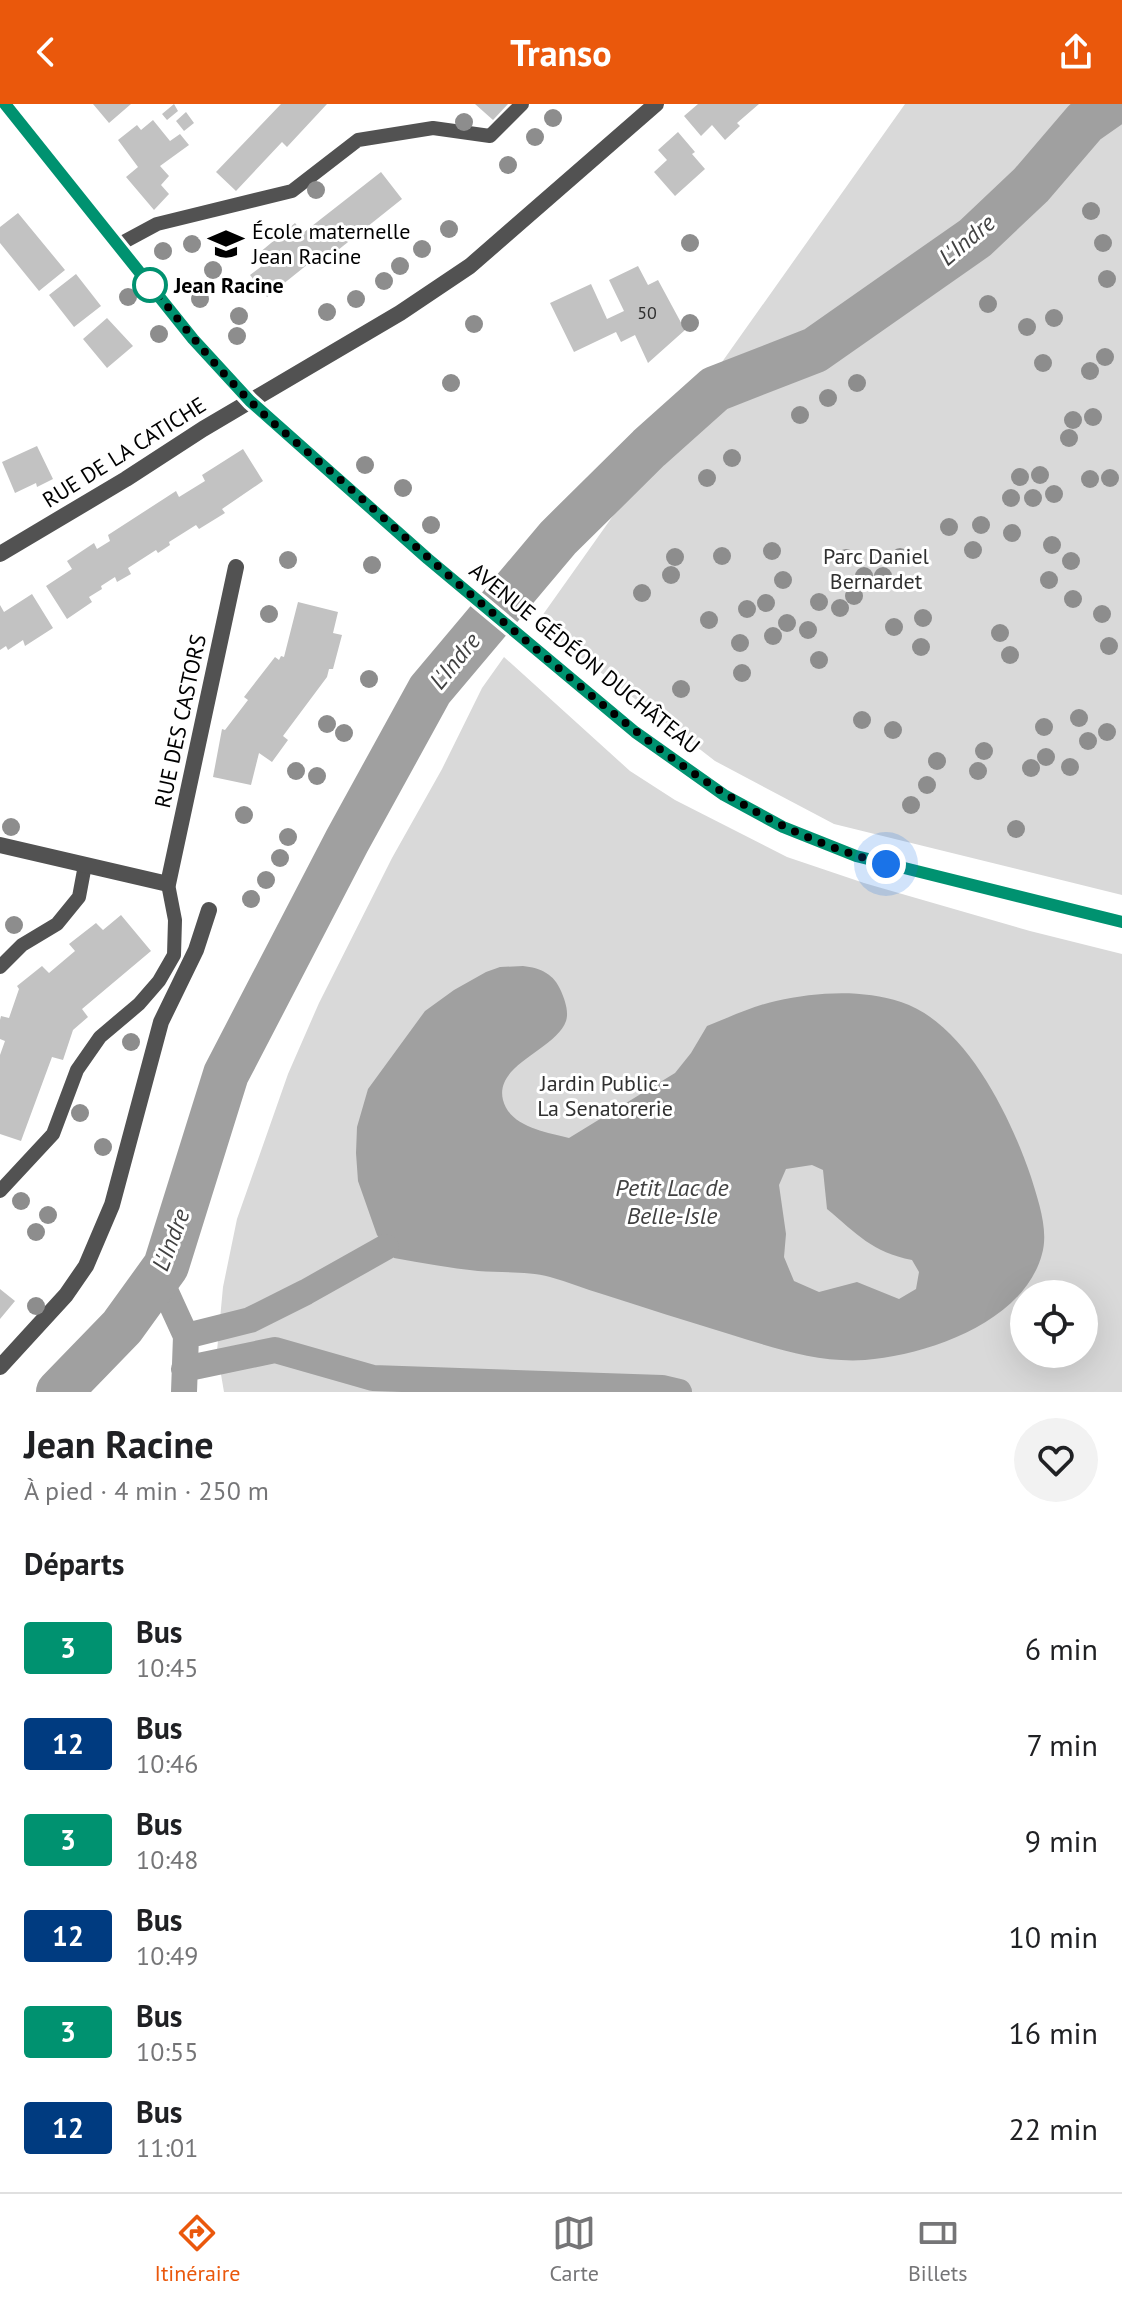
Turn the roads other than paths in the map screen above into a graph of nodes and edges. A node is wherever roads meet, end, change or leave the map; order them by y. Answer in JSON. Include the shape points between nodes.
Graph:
{"nodes":[{"id":1,"x":5,"y":104,"type":"edge"},
{"id":2,"x":522,"y":104,"type":"edge"},
{"id":3,"x":656,"y":104,"type":"edge"},
{"id":4,"x":118,"y":245,"type":"junction"},
{"id":5,"x":250,"y":401,"type":"junction"},
{"id":6,"x":0,"y":554,"type":"edge"},
{"id":7,"x":236,"y":567,"type":"dead end"},
{"id":8,"x":0,"y":845,"type":"edge"},
{"id":9,"x":85,"y":865,"type":"junction"},
{"id":10,"x":168,"y":884,"type":"junction"},
{"id":11,"x":209,"y":910,"type":"dead end"},
{"id":12,"x":1122,"y":922,"type":"edge"},
{"id":13,"x":0,"y":967,"type":"edge"},
{"id":14,"x":0,"y":1191,"type":"edge"},
{"id":15,"x":0,"y":1367,"type":"edge"}],
"edges":[{"from":1,"to":4,"type":"street","name":"AVENUE GÉDÉON DUCHÂTEAU"},
{"from":2,"to":4,"type":"lane","via":[[490,136],[433,128],[358,140],[292,191],[157,224]]},
{"from":3,"to":5,"type":"street","name":"RUE DE LA CATICHE","via":[[470,266]]},
{"from":4,"to":5,"type":"street","name":"AVENUE GÉDÉON DUCHÂTEAU"},
{"from":5,"to":6,"type":"street","name":"RUE DE LA CATICHE"},
{"from":5,"to":12,"type":"street","name":"AVENUE GÉDÉON DUCHÂTEAU","via":[[635,732],[724,795],[783,827],[856,856]]},
{"from":7,"to":10,"type":"street","name":"RUE DES CASTORS"},
{"from":8,"to":9,"type":"street"},
{"from":9,"to":10,"type":"street"},
{"from":9,"to":13,"type":"lane","via":[[79,897],[57,924],[22,945]]},
{"from":10,"to":14,"type":"lane","via":[[174,955],[139,1004],[100,1037],[77,1070],[53,1134]]},
{"from":11,"to":15,"type":"street","via":[[161,1022],[112,1205],[86,1266]]}]}
